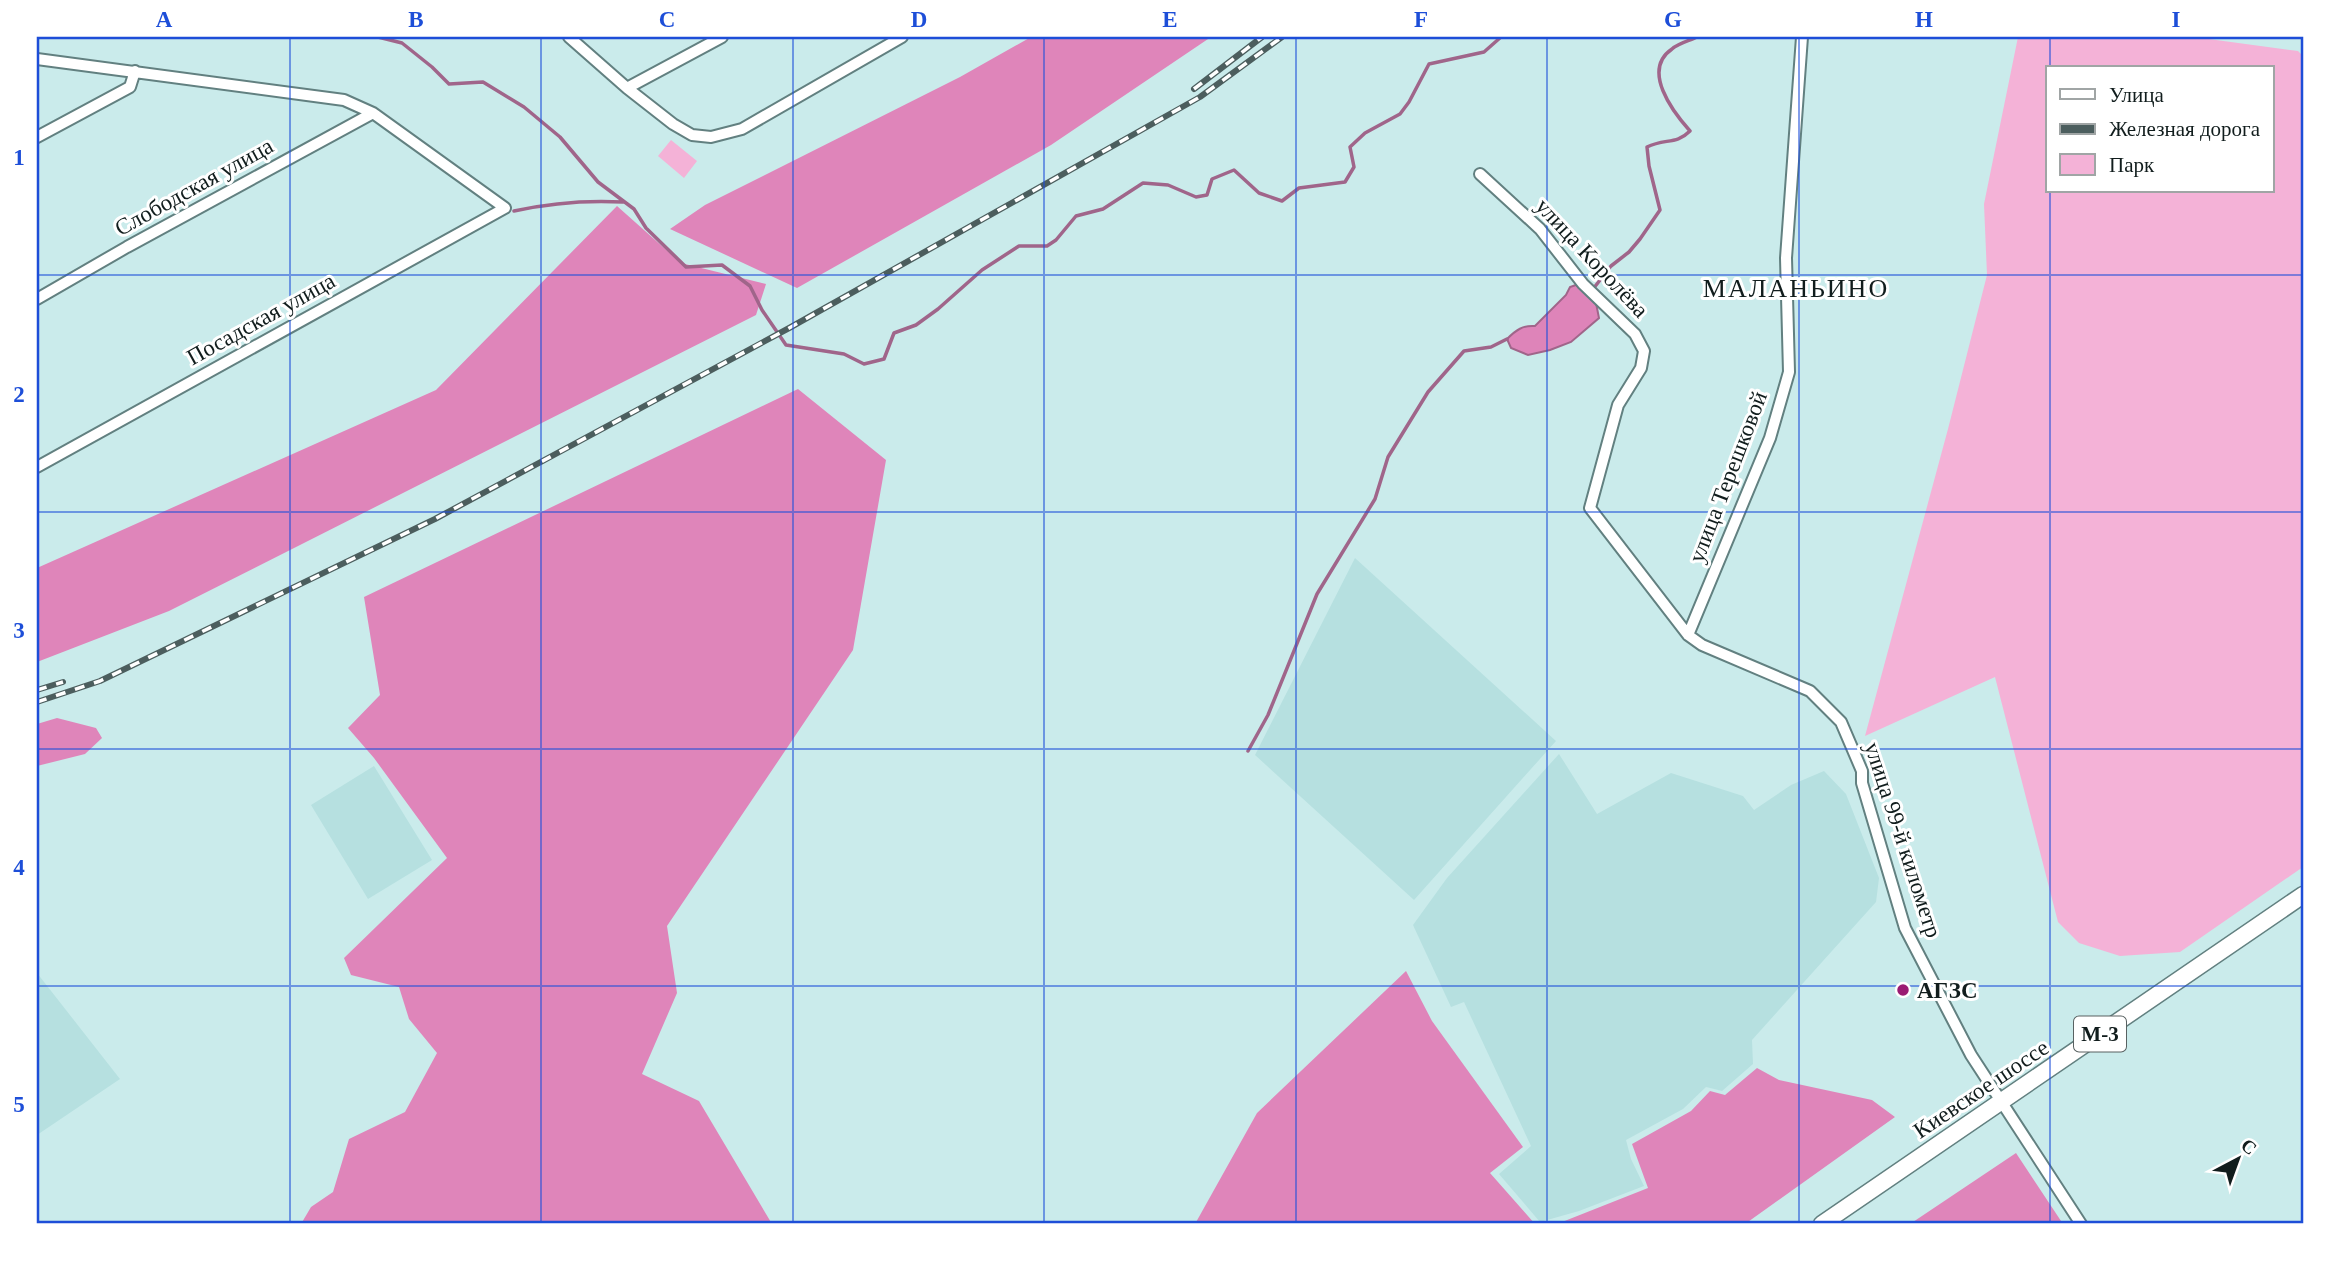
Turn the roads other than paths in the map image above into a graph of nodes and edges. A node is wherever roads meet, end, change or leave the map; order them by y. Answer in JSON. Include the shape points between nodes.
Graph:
{"nodes":[{"id":1,"x":569,"y":37,"type":"edge"},
{"id":2,"x":722,"y":37,"type":"edge"},
{"id":3,"x":902,"y":37,"type":"edge"},
{"id":4,"x":1802,"y":37,"type":"edge"},
{"id":5,"x":37,"y":59,"type":"edge"},
{"id":6,"x":135,"y":71,"type":"junction"},
{"id":7,"x":627,"y":88,"type":"junction"},
{"id":8,"x":373,"y":113,"type":"junction"},
{"id":9,"x":37,"y":137,"type":"edge"},
{"id":10,"x":1480,"y":174,"type":"dead end"},
{"id":11,"x":37,"y":299,"type":"edge"},
{"id":12,"x":37,"y":467,"type":"edge"},
{"id":13,"x":1688,"y":635,"type":"junction"},
{"id":14,"x":2303,"y":895,"type":"edge"},
{"id":15,"x":2002,"y":1102,"type":"junction"},
{"id":16,"x":1822,"y":1224,"type":"edge"},
{"id":17,"x":2081,"y":1224,"type":"edge"}],
"edges":[{"from":1,"to":7,"type":"street"},
{"from":2,"to":7,"type":"street"},
{"from":3,"to":7,"type":"street","via":[[742,129],[711,137],[692,135],[673,124]]},
{"from":4,"to":13,"type":"street","name":"улица Терешковой","via":[[1786,258],[1789,372],[1770,438]]},
{"from":5,"to":6,"type":"street"},
{"from":6,"to":8,"type":"street","via":[[344,100]]},
{"from":6,"to":9,"type":"street","via":[[130,87]]},
{"from":8,"to":11,"type":"street","name":"Слободская улица"},
{"from":8,"to":12,"type":"street","name":"Посадская улица","via":[[505,208]]},
{"from":10,"to":13,"type":"street","name":"улица Королёва","via":[[1539,229],[1583,285],[1635,334],[1644,351],[1640,368],[1618,405],[1590,508]]},
{"from":13,"to":15,"type":"street","name":"улица 99-й километр","via":[[1810,691],[1841,722],[1862,771],[1905,928],[1971,1055]]},
{"from":14,"to":15,"type":"highway","name":"Киевское шоссе","number":"М-3"},
{"from":15,"to":16,"type":"highway","name":"Киевское шоссе","number":"М-3"},
{"from":15,"to":17,"type":"street"}]}
